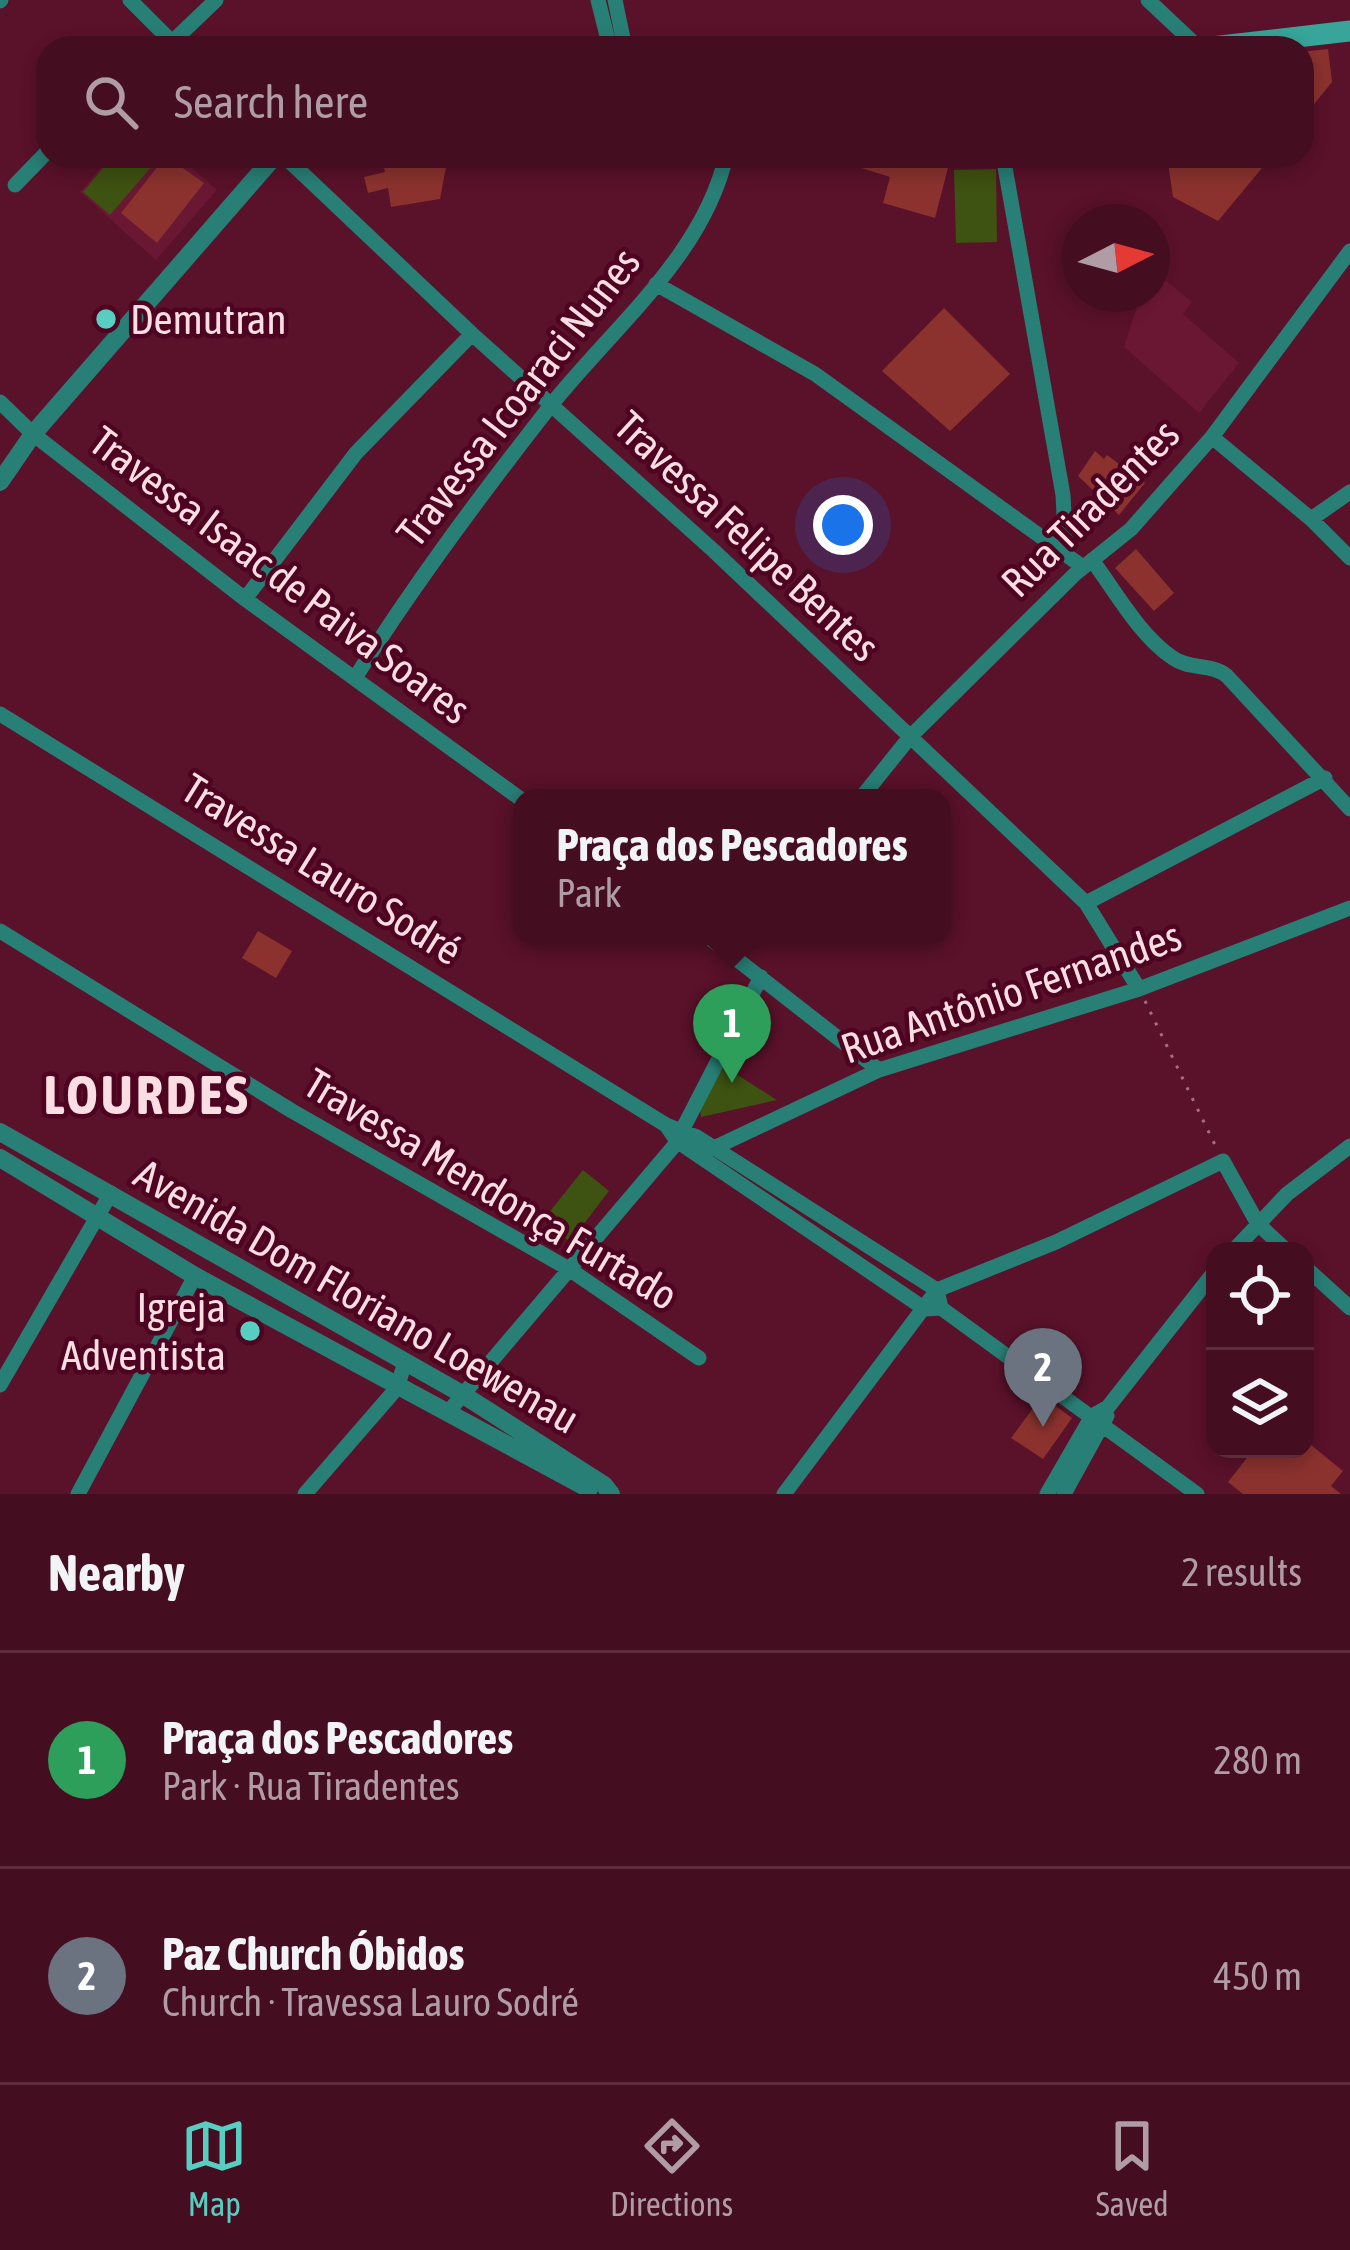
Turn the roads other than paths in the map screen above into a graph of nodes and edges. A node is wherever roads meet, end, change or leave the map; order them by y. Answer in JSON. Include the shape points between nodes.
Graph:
{"nodes":[{"id":1,"x":130,"y":0,"type":"edge"},
{"id":2,"x":216,"y":0,"type":"edge"},
{"id":3,"x":598,"y":0,"type":"edge"},
{"id":4,"x":615,"y":0,"type":"edge"},
{"id":5,"x":1148,"y":0,"type":"edge"},
{"id":6,"x":1350,"y":31,"type":"edge"},
{"id":7,"x":163,"y":36,"type":"edge"},
{"id":8,"x":182,"y":36,"type":"edge"},
{"id":9,"x":607,"y":36,"type":"edge"},
{"id":10,"x":623,"y":36,"type":"edge"},
{"id":11,"x":1188,"y":36,"type":"edge"},
{"id":12,"x":1306,"y":36,"type":"edge"},
{"id":13,"x":36,"y":163,"type":"edge"},
{"id":14,"x":268,"y":168,"type":"edge"},
{"id":15,"x":290,"y":168,"type":"edge"},
{"id":16,"x":722,"y":168,"type":"edge"},
{"id":17,"x":1005,"y":168,"type":"edge"},
{"id":18,"x":15,"y":184,"type":"dead end"},
{"id":19,"x":1350,"y":251,"type":"edge"},
{"id":20,"x":656,"y":284,"type":"junction"},
{"id":21,"x":472,"y":334,"type":"junction"},
{"id":22,"x":0,"y":402,"type":"edge"},
{"id":23,"x":552,"y":404,"type":"junction"},
{"id":24,"x":33,"y":434,"type":"junction"},
{"id":25,"x":1212,"y":437,"type":"junction"},
{"id":26,"x":0,"y":482,"type":"edge"},
{"id":27,"x":1350,"y":492,"type":"edge"},
{"id":28,"x":1311,"y":519,"type":"junction"},
{"id":29,"x":1066,"y":551,"type":"junction"},
{"id":30,"x":1350,"y":558,"type":"edge"},
{"id":31,"x":1087,"y":564,"type":"junction"},
{"id":32,"x":245,"y":598,"type":"junction"},
{"id":33,"x":356,"y":678,"type":"junction"},
{"id":34,"x":0,"y":714,"type":"edge"},
{"id":35,"x":910,"y":736,"type":"junction"},
{"id":36,"x":1325,"y":778,"type":"junction"},
{"id":37,"x":868,"y":789,"type":"edge"},
{"id":38,"x":513,"y":793,"type":"edge"},
{"id":39,"x":1350,"y":809,"type":"edge"},
{"id":40,"x":1087,"y":903,"type":"junction"},
{"id":41,"x":1350,"y":908,"type":"edge"},
{"id":42,"x":0,"y":931,"type":"edge"},
{"id":43,"x":719,"y":945,"type":"edge"},
{"id":44,"x":743,"y":945,"type":"edge"},
{"id":45,"x":734,"y":956,"type":"junction"},
{"id":46,"x":761,"y":977,"type":"junction"},
{"id":47,"x":1138,"y":988,"type":"junction"},
{"id":48,"x":879,"y":1070,"type":"junction"},
{"id":49,"x":0,"y":1132,"type":"edge"},
{"id":50,"x":681,"y":1134,"type":"junction"},
{"id":51,"x":1350,"y":1146,"type":"edge"},
{"id":52,"x":706,"y":1151,"type":"junction"},
{"id":53,"x":0,"y":1159,"type":"edge"},
{"id":54,"x":111,"y":1193,"type":"junction"},
{"id":55,"x":100,"y":1217,"type":"junction"},
{"id":56,"x":1258,"y":1224,"type":"junction"},
{"id":57,"x":1241,"y":1242,"type":"edge"},
{"id":58,"x":1277,"y":1242,"type":"edge"},
{"id":59,"x":568,"y":1269,"type":"junction"},
{"id":60,"x":1314,"y":1275,"type":"edge"},
{"id":61,"x":195,"y":1276,"type":"junction"},
{"id":62,"x":1206,"y":1282,"type":"edge"},
{"id":63,"x":937,"y":1290,"type":"junction"},
{"id":64,"x":1350,"y":1308,"type":"edge"},
{"id":65,"x":933,"y":1309,"type":"junction"},
{"id":66,"x":699,"y":1358,"type":"dead end"},
{"id":67,"x":405,"y":1362,"type":"junction"},
{"id":68,"x":1,"y":1380,"type":"edge"},
{"id":69,"x":397,"y":1388,"type":"junction"},
{"id":70,"x":462,"y":1394,"type":"junction"},
{"id":71,"x":449,"y":1411,"type":"junction"},
{"id":72,"x":1098,"y":1421,"type":"junction"},
{"id":73,"x":78,"y":1494,"type":"edge"},
{"id":74,"x":304,"y":1494,"type":"edge"},
{"id":75,"x":599,"y":1494,"type":"edge"},
{"id":76,"x":611,"y":1494,"type":"edge"},
{"id":77,"x":784,"y":1494,"type":"edge"},
{"id":78,"x":1047,"y":1494,"type":"edge"},
{"id":79,"x":1064,"y":1494,"type":"edge"},
{"id":80,"x":1197,"y":1494,"type":"edge"}],
"edges":[{"from":1,"to":7,"type":"street"},
{"from":2,"to":8,"type":"street"},
{"from":3,"to":9,"type":"street"},
{"from":4,"to":10,"type":"street"},
{"from":5,"to":11,"type":"street"},
{"from":6,"to":12,"type":"main road"},
{"from":13,"to":18,"type":"street"},
{"from":14,"to":24,"type":"street"},
{"from":15,"to":21,"type":"street","name":"Travessa Felipe Bentes"},
{"from":16,"to":20,"type":"street","name":"Travessa Icoaraci Nunes","via":[[707,212]]},
{"from":17,"to":29,"type":"street"},
{"from":19,"to":25,"type":"street","name":"Rua Tiradentes"},
{"from":20,"to":23,"type":"street","name":"Travessa Icoaraci Nunes"},
{"from":20,"to":29,"type":"street","via":[[815,374]]},
{"from":21,"to":23,"type":"street","name":"Travessa Felipe Bentes"},
{"from":21,"to":32,"type":"street","via":[[356,453]]},
{"from":22,"to":24,"type":"street","name":"Travessa Isaac de Paiva Soares"},
{"from":23,"to":33,"type":"street","name":"Travessa Icoaraci Nunes","via":[[404,600]]},
{"from":23,"to":35,"type":"street","name":"Travessa Felipe Bentes"},
{"from":24,"to":26,"type":"street"},
{"from":24,"to":32,"type":"street","name":"Travessa Isaac de Paiva Soares"},
{"from":25,"to":28,"type":"street"},
{"from":25,"to":31,"type":"street","name":"Rua Tiradentes","via":[[1115,545]]},
{"from":27,"to":28,"type":"street"},
{"from":28,"to":30,"type":"street"},
{"from":29,"to":31,"type":"street"},
{"from":31,"to":35,"type":"street","name":"Rua Tiradentes"},
{"from":31,"to":36,"type":"street","via":[[1175,660],[1227,676]]},
{"from":32,"to":33,"type":"street","name":"Travessa Isaac de Paiva Soares"},
{"from":33,"to":38,"type":"street","name":"Travessa Isaac de Paiva Soares"},
{"from":34,"to":50,"type":"street","name":"Travessa Lauro Sodré"},
{"from":35,"to":37,"type":"street","name":"Rua Tiradentes"},
{"from":35,"to":40,"type":"street","name":"Travessa Felipe Bentes"},
{"from":36,"to":39,"type":"street"},
{"from":36,"to":40,"type":"street"},
{"from":40,"to":47,"type":"street","name":"Travessa Felipe Bentes"},
{"from":41,"to":47,"type":"street","name":"Rua Antônio Fernandes"},
{"from":42,"to":59,"type":"street","name":"Travessa Mendonça Furtado"},
{"from":43,"to":45,"type":"street"},
{"from":44,"to":45,"type":"street"},
{"from":45,"to":46,"type":"street"},
{"from":46,"to":48,"type":"street"},
{"from":46,"to":50,"type":"street"},
{"from":47,"to":48,"type":"street","name":"Rua Antônio Fernandes"},
{"from":48,"to":52,"type":"street","name":"Rua Antônio Fernandes"},
{"from":49,"to":54,"type":"street","name":"Avenida Dom Floriano Loewenau"},
{"from":50,"to":52,"type":"street","name":"Travessa Lauro Sodré"},
{"from":50,"to":59,"type":"street"},
{"from":51,"to":56,"type":"street"},
{"from":52,"to":63,"type":"street","name":"Travessa Lauro Sodré"},
{"from":52,"to":65,"type":"street","name":"Travessa Lauro Sodré"},
{"from":53,"to":55,"type":"street","name":"Avenida Dom Floriano Loewenau"},
{"from":54,"to":55,"type":"street"},
{"from":54,"to":67,"type":"street","name":"Avenida Dom Floriano Loewenau"},
{"from":55,"to":61,"type":"street","name":"Avenida Dom Floriano Loewenau"},
{"from":55,"to":68,"type":"street"},
{"from":56,"to":57,"type":"street"},
{"from":56,"to":58,"type":"street"},
{"from":56,"to":63,"type":"street","via":[[1223,1161]]},
{"from":59,"to":66,"type":"street","name":"Travessa Mendonça Furtado"},
{"from":59,"to":70,"type":"street"},
{"from":60,"to":64,"type":"street"},
{"from":61,"to":69,"type":"street","name":"Avenida Dom Floriano Loewenau"},
{"from":61,"to":73,"type":"street"},
{"from":62,"to":72,"type":"street"},
{"from":63,"to":65,"type":"street"},
{"from":65,"to":72,"type":"street","name":"Travessa Lauro Sodré"},
{"from":65,"to":77,"type":"street"},
{"from":67,"to":69,"type":"street"},
{"from":67,"to":70,"type":"street","name":"Avenida Dom Floriano Loewenau"},
{"from":69,"to":71,"type":"street","name":"Avenida Dom Floriano Loewenau"},
{"from":69,"to":74,"type":"street"},
{"from":70,"to":71,"type":"street"},
{"from":70,"to":76,"type":"street","name":"Avenida Dom Floriano Loewenau"},
{"from":71,"to":75,"type":"street","name":"Avenida Dom Floriano Loewenau"},
{"from":72,"to":78,"type":"street"},
{"from":72,"to":79,"type":"street"},
{"from":72,"to":80,"type":"street","name":"Travessa Lauro Sodré"}]}
